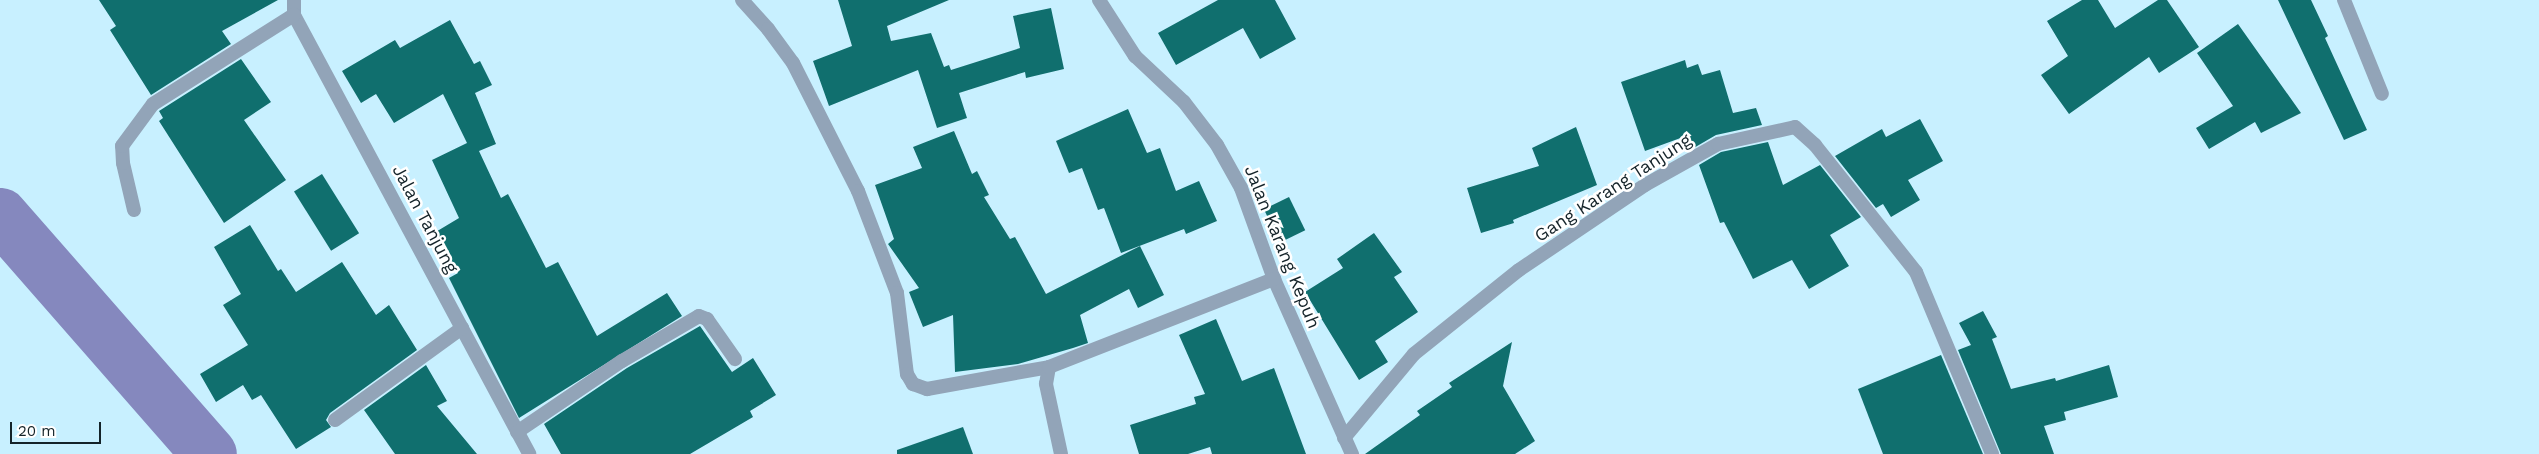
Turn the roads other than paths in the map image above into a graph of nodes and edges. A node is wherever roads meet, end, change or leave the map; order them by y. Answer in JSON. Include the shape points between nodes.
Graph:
{"nodes":[{"id":1,"x":294,"y":0,"type":"edge"},
{"id":2,"x":742,"y":0,"type":"edge"},
{"id":3,"x":1099,"y":0,"type":"edge"},
{"id":4,"x":2344,"y":0,"type":"edge"},
{"id":5,"x":294,"y":15,"type":"junction"},
{"id":6,"x":2382,"y":94,"type":"dead end"},
{"id":7,"x":134,"y":210,"type":"dead end"},
{"id":8,"x":1274,"y":279,"type":"junction"},
{"id":9,"x":462,"y":328,"type":"junction"},
{"id":10,"x":735,"y":359,"type":"dead end"},
{"id":11,"x":1049,"y":367,"type":"junction"},
{"id":12,"x":335,"y":420,"type":"dead end"},
{"id":13,"x":516,"y":432,"type":"junction"},
{"id":14,"x":1344,"y":438,"type":"junction"},
{"id":15,"x":529,"y":454,"type":"edge"},
{"id":16,"x":1062,"y":454,"type":"edge"},
{"id":17,"x":1352,"y":454,"type":"edge"},
{"id":18,"x":1992,"y":454,"type":"edge"}],
"edges":[{"from":1,"to":5,"type":"street","name":"Jalan Tanjung"},
{"from":2,"to":11,"type":"street","via":[[793,63],[858,191],[897,293],[907,374],[913,384],[928,389]]},
{"from":3,"to":8,"type":"street","name":"Jalan Karang Kepuh","via":[[1135,56],[1184,102],[1217,146],[1241,188]]},
{"from":4,"to":6,"type":"street"},
{"from":5,"to":7,"type":"street","via":[[153,104],[122,146],[122,163]]},
{"from":5,"to":9,"type":"street","name":"Jalan Tanjung"},
{"from":8,"to":11,"type":"street","via":[[1067,357]]},
{"from":8,"to":14,"type":"street","name":"Jalan Karang Kepuh"},
{"from":9,"to":12,"type":"street"},
{"from":9,"to":13,"type":"street","name":"Jalan Tanjung"},
{"from":10,"to":13,"type":"street","via":[[707,319],[699,316],[622,361]]},
{"from":11,"to":16,"type":"street","via":[[1046,384]]},
{"from":13,"to":15,"type":"street","name":"Jalan Tanjung"},
{"from":14,"to":17,"type":"street","name":"Jalan Karang Kepuh"},
{"from":14,"to":18,"type":"street","name":"Gang Karang Tanjung","via":[[1414,354],[1519,270],[1645,185],[1718,144],[1795,128],[1814,145],[1916,272]]}]}
